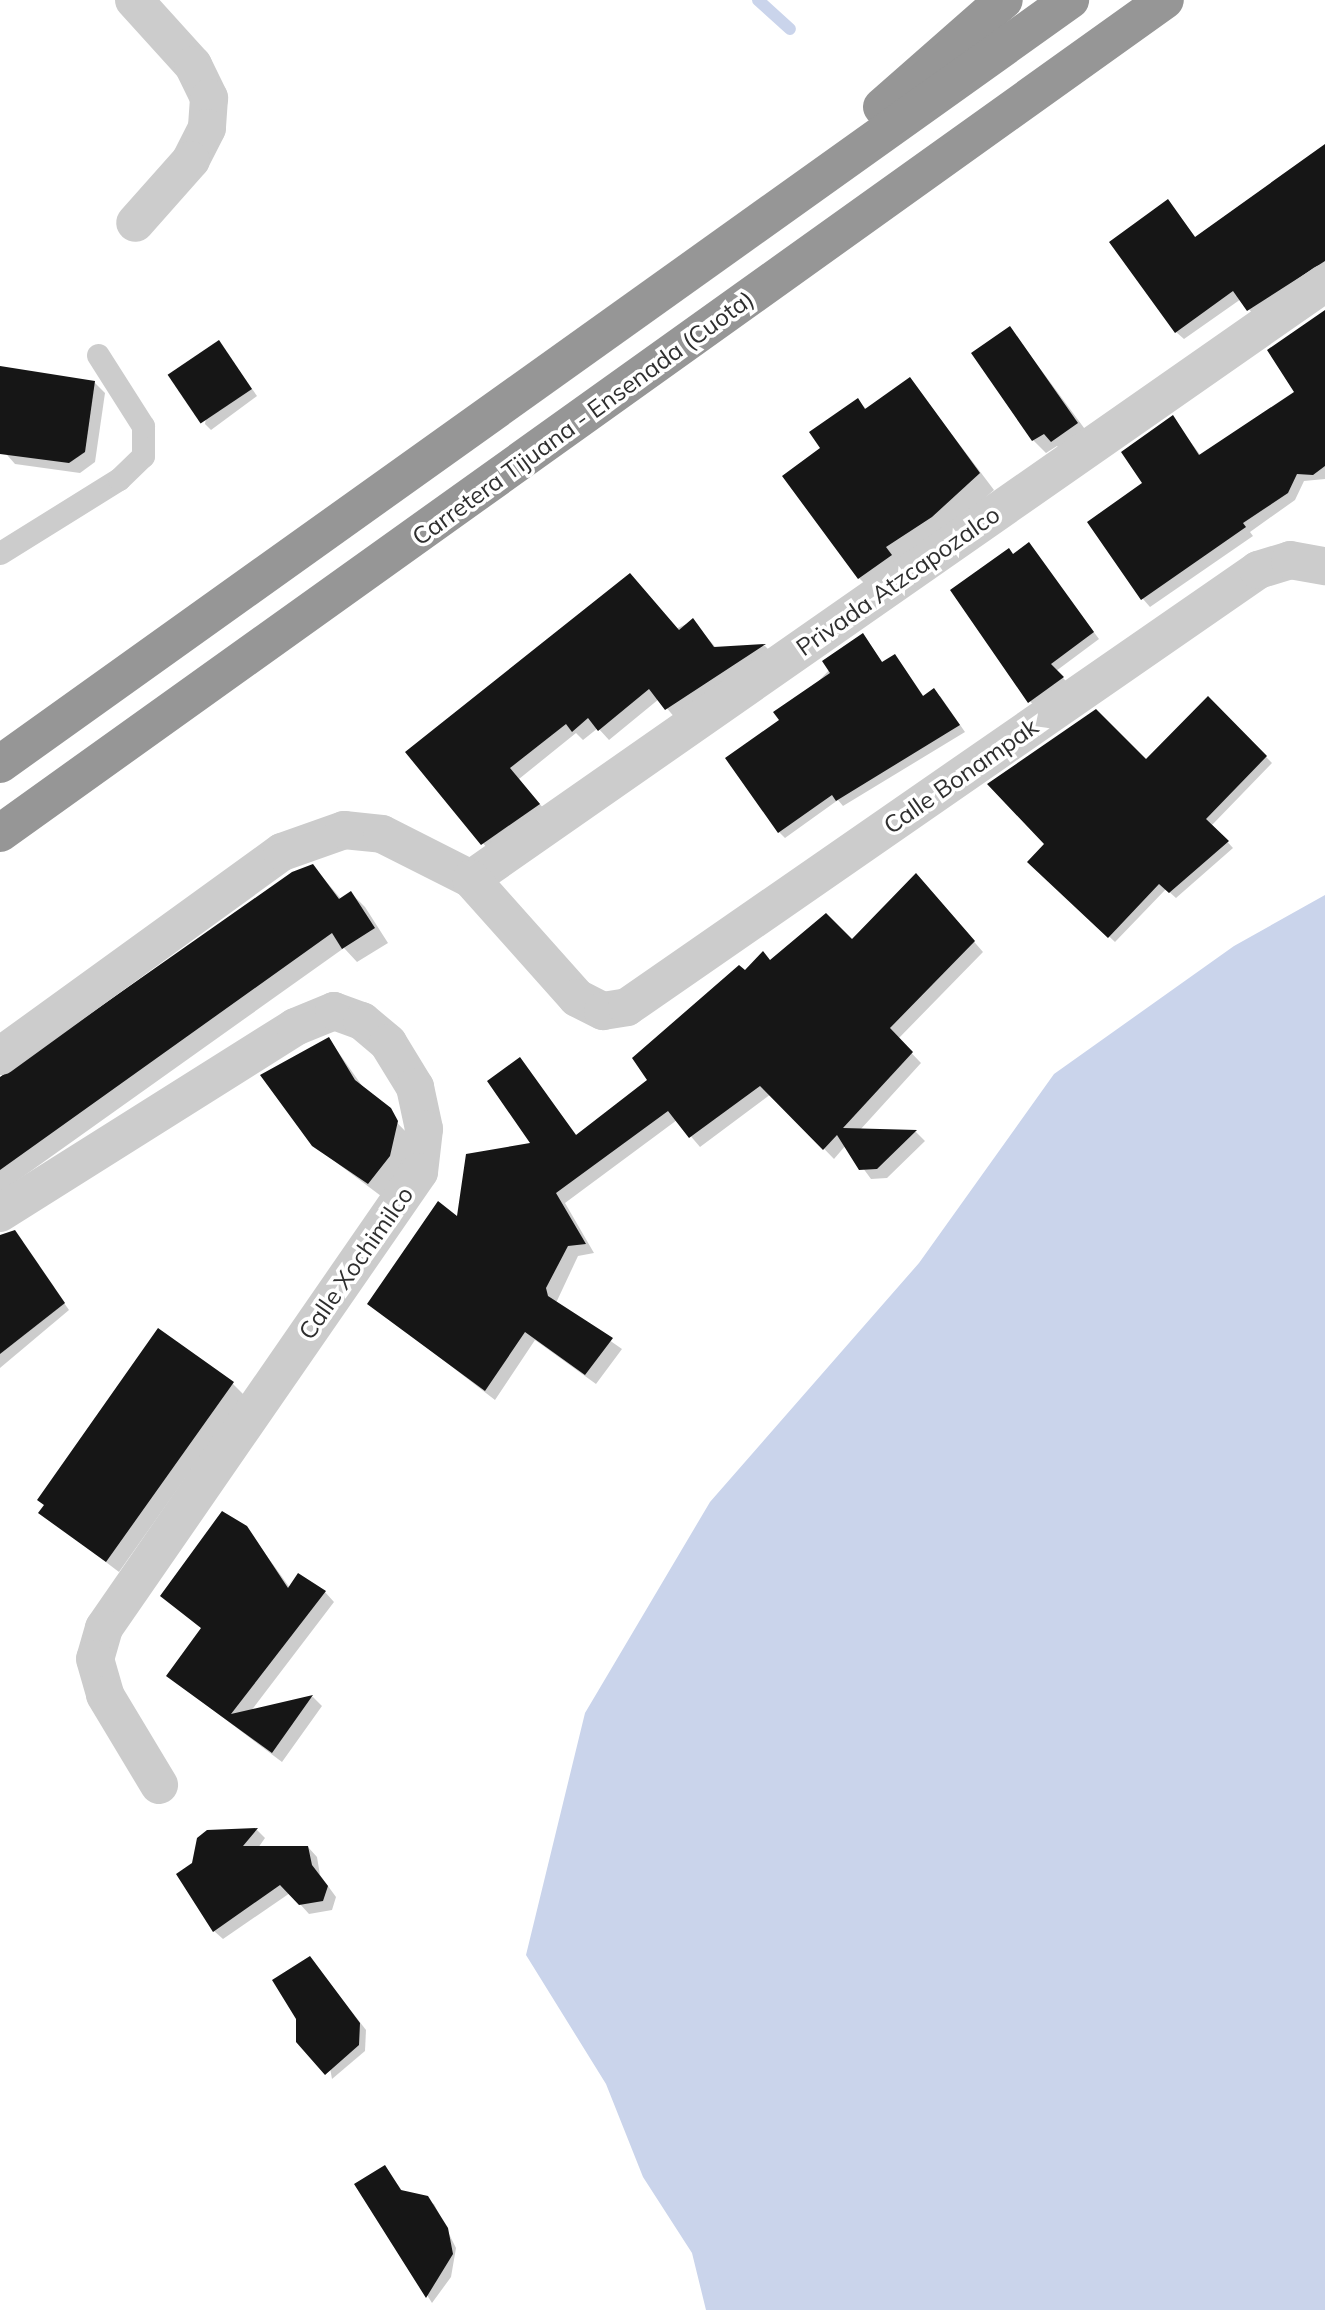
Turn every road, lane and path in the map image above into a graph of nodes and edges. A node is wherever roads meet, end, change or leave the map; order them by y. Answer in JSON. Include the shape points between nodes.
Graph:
{"nodes":[{"id":1,"x":134,"y":0,"type":"edge"},
{"id":2,"x":1004,"y":0,"type":"edge"},
{"id":3,"x":1070,"y":0,"type":"edge"},
{"id":4,"x":1165,"y":0,"type":"edge"},
{"id":5,"x":135,"y":223,"type":"dead end"},
{"id":6,"x":1325,"y":283,"type":"edge"},
{"id":7,"x":634,"y":312,"type":"junction"},
{"id":8,"x":97,"y":355,"type":"dead end"},
{"id":9,"x":0,"y":552,"type":"edge"},
{"id":10,"x":1325,"y":566,"type":"edge"},
{"id":11,"x":0,"y":764,"type":"edge"},
{"id":12,"x":0,"y":833,"type":"edge"},
{"id":13,"x":471,"y":878,"type":"junction"},
{"id":14,"x":0,"y":1056,"type":"edge"},
{"id":15,"x":0,"y":1213,"type":"edge"},
{"id":16,"x":159,"y":1786,"type":"dead end"}],
"edges":[{"from":1,"to":5,"type":"street","via":[[193,65],[209,97],[207,128],[191,160]]},
{"from":2,"to":7,"type":"highway"},
{"from":3,"to":7,"type":"highway"},
{"from":4,"to":12,"type":"highway","name":"Carretera Tijuana - Ensenada (Cuota)"},
{"from":6,"to":13,"type":"street","name":"Privada Atzcapozalco"},
{"from":7,"to":11,"type":"highway"},
{"from":8,"to":9,"type":"lane","via":[[143,426],[144,456],[119,479]]},
{"from":10,"to":13,"type":"street","name":"Calle Bonampak","via":[[1290,561],[1258,570],[628,1007],[603,1011],[577,998]]},
{"from":13,"to":14,"type":"street","via":[[382,834],[344,830],[282,852]]},
{"from":15,"to":16,"type":"street","name":"Calle Xochimilco","via":[[295,1027],[334,1011],[362,1021],[388,1043],[415,1087],[424,1129],[419,1172],[104,1628],[95,1659],[105,1695]]}]}
